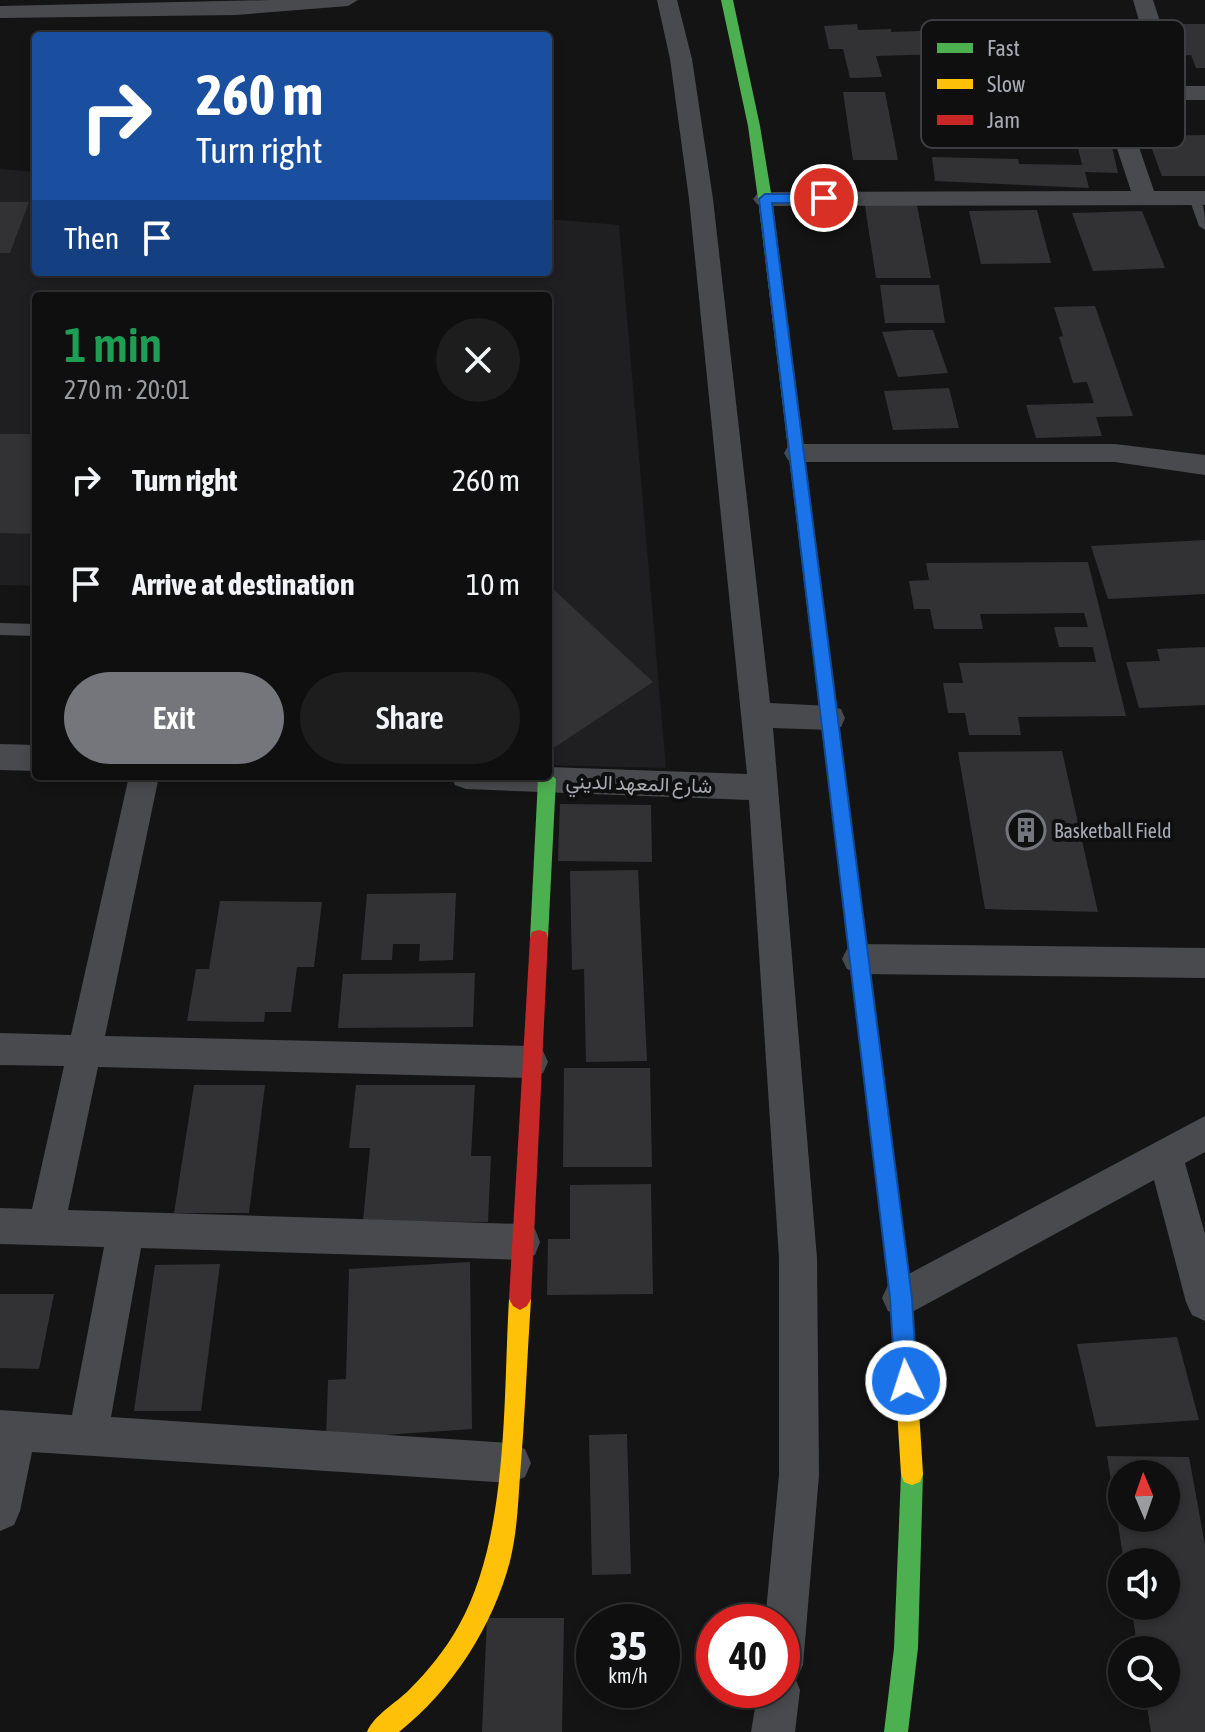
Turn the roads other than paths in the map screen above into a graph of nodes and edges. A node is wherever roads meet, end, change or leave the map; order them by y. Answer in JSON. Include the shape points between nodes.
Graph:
{"nodes":[{"id":1,"x":348,"y":0,"type":"edge"},
{"id":2,"x":667,"y":0,"type":"edge"},
{"id":3,"x":727,"y":0,"type":"edge"},
{"id":4,"x":1143,"y":0,"type":"edge"},
{"id":5,"x":177,"y":5,"type":"edge"},
{"id":6,"x":0,"y":12,"type":"edge"},
{"id":7,"x":1149,"y":20,"type":"edge"},
{"id":8,"x":1127,"y":148,"type":"edge"},
{"id":9,"x":1145,"y":198,"type":"junction"},
{"id":10,"x":1200,"y":198,"type":"edge"},
{"id":11,"x":765,"y":199,"type":"junction"},
{"id":12,"x":1205,"y":226,"type":"edge"},
{"id":13,"x":797,"y":453,"type":"junction"},
{"id":14,"x":1205,"y":465,"type":"edge"},
{"id":15,"x":0,"y":629,"type":"edge"},
{"id":16,"x":32,"y":630,"type":"edge"},
{"id":17,"x":756,"y":715,"type":"junction"},
{"id":18,"x":830,"y":718,"type":"junction"},
{"id":19,"x":0,"y":757,"type":"edge"},
{"id":20,"x":32,"y":758,"type":"edge"},
{"id":21,"x":552,"y":779,"type":"edge"},
{"id":22,"x":143,"y":780,"type":"edge"},
{"id":23,"x":547,"y":780,"type":"edge"},
{"id":24,"x":764,"y":788,"type":"junction"},
{"id":25,"x":859,"y":959,"type":"junction"},
{"id":26,"x":1205,"y":963,"type":"edge"},
{"id":27,"x":0,"y":1049,"type":"edge"},
{"id":28,"x":84,"y":1051,"type":"junction"},
{"id":29,"x":531,"y":1062,"type":"junction"},
{"id":30,"x":1205,"y":1133,"type":"edge"},
{"id":31,"x":1165,"y":1155,"type":"junction"},
{"id":32,"x":0,"y":1226,"type":"edge"},
{"id":33,"x":46,"y":1228,"type":"junction"},
{"id":34,"x":126,"y":1230,"type":"junction"},
{"id":35,"x":522,"y":1242,"type":"junction"},
{"id":36,"x":901,"y":1298,"type":"junction"},
{"id":37,"x":1205,"y":1302,"type":"edge"},
{"id":38,"x":8,"y":1431,"type":"edge"},
{"id":39,"x":88,"y":1436,"type":"junction"},
{"id":40,"x":511,"y":1463,"type":"junction"},
{"id":41,"x":0,"y":1511,"type":"edge"},
{"id":42,"x":787,"y":1604,"type":"edge"},
{"id":43,"x":776,"y":1708,"type":"edge"},
{"id":44,"x":379,"y":1732,"type":"edge"},
{"id":45,"x":773,"y":1732,"type":"edge"},
{"id":46,"x":896,"y":1732,"type":"edge"}],
"edges":[{"from":1,"to":5,"type":"street","via":[[236,9]]},
{"from":2,"to":17,"type":"street","via":[[692,126]]},
{"from":3,"to":11,"type":"street"},
{"from":4,"to":7,"type":"street"},
{"from":5,"to":6,"type":"street"},
{"from":8,"to":9,"type":"street"},
{"from":9,"to":10,"type":"street"},
{"from":9,"to":11,"type":"street"},
{"from":10,"to":12,"type":"lane"},
{"from":11,"to":13,"type":"street"},
{"from":13,"to":14,"type":"street","via":[[1115,453]]},
{"from":13,"to":18,"type":"street"},
{"from":15,"to":16,"type":"lane"},
{"from":17,"to":18,"type":"street"},
{"from":17,"to":24,"type":"street"},
{"from":18,"to":25,"type":"street"},
{"from":19,"to":20,"type":"street"},
{"from":21,"to":24,"type":"street","name":"شارع المعهد الديني"},
{"from":22,"to":28,"type":"street"},
{"from":23,"to":29,"type":"street"},
{"from":24,"to":42,"type":"street","via":[[798,1258],[799,1475]]},
{"from":25,"to":26,"type":"street"},
{"from":25,"to":36,"type":"street"},
{"from":27,"to":28,"type":"street"},
{"from":28,"to":29,"type":"street"},
{"from":28,"to":33,"type":"street"},
{"from":29,"to":35,"type":"street"},
{"from":30,"to":31,"type":"street"},
{"from":31,"to":36,"type":"street"},
{"from":31,"to":37,"type":"street"},
{"from":32,"to":33,"type":"street"},
{"from":33,"to":34,"type":"street"},
{"from":34,"to":35,"type":"street"},
{"from":34,"to":39,"type":"street"},
{"from":35,"to":40,"type":"street"},
{"from":36,"to":46,"type":"street","via":[[912,1463],[906,1648]]},
{"from":38,"to":39,"type":"street"},
{"from":38,"to":41,"type":"street"},
{"from":39,"to":40,"type":"street"},
{"from":40,"to":44,"type":"street","via":[[500,1552],[476,1616],[439,1676]]},
{"from":43,"to":45,"type":"street"}]}
